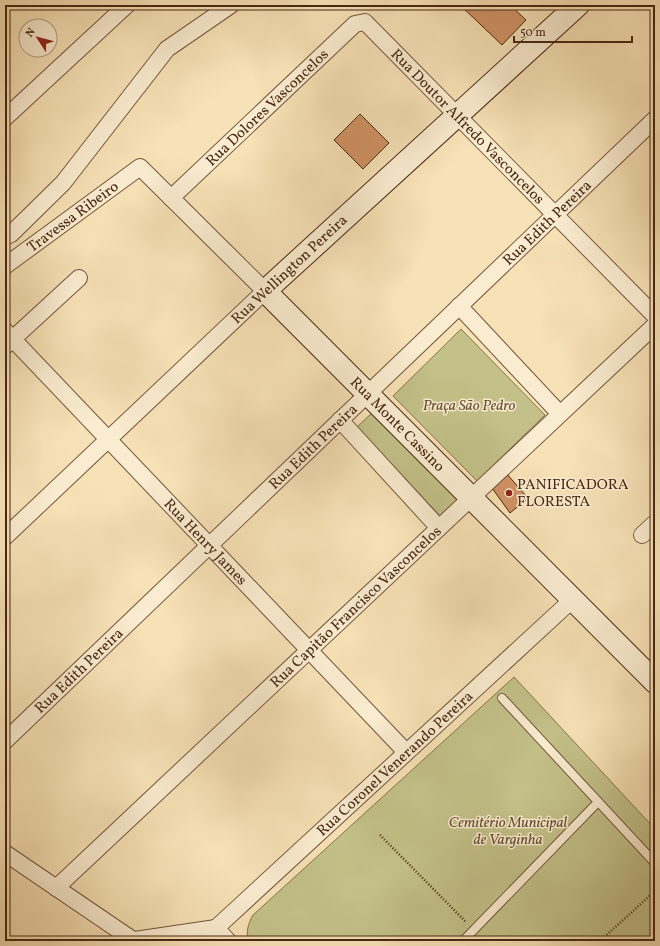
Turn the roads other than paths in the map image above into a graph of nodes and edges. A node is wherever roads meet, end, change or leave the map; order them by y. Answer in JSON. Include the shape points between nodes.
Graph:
{"nodes":[{"id":1,"x":127,"y":5,"type":"edge"},
{"id":2,"x":231,"y":5,"type":"edge"},
{"id":3,"x":578,"y":5,"type":"edge"},
{"id":4,"x":365,"y":22,"type":"joint"},
{"id":5,"x":456,"y":115,"type":"junction"},
{"id":6,"x":5,"y":118,"type":"edge"},
{"id":7,"x":655,"y":119,"type":"edge"},
{"id":8,"x":140,"y":167,"type":"joint"},
{"id":9,"x":171,"y":198,"type":"junction"},
{"id":10,"x":554,"y":214,"type":"junction"},
{"id":11,"x":5,"y":237,"type":"edge"},
{"id":12,"x":5,"y":266,"type":"edge"},
{"id":13,"x":79,"y":278,"type":"dead end"},
{"id":14,"x":265,"y":292,"type":"junction"},
{"id":15,"x":459,"y":306,"type":"junction"},
{"id":16,"x":655,"y":316,"type":"edge"},
{"id":17,"x":655,"y":325,"type":"edge"},
{"id":18,"x":8,"y":339,"type":"edge"},
{"id":19,"x":367,"y":394,"type":"junction"},
{"id":20,"x":560,"y":414,"type":"junction"},
{"id":21,"x":340,"y":420,"type":"junction"},
{"id":22,"x":109,"y":440,"type":"junction"},
{"id":23,"x":471,"y":498,"type":"junction"},
{"id":24,"x":655,"y":523,"type":"edge"},
{"id":25,"x":438,"y":528,"type":"junction"},
{"id":26,"x":642,"y":535,"type":"dead end"},
{"id":27,"x":5,"y":537,"type":"edge"},
{"id":28,"x":209,"y":546,"type":"junction"},
{"id":29,"x":573,"y":599,"type":"junction"},
{"id":30,"x":309,"y":650,"type":"junction"},
{"id":31,"x":655,"y":682,"type":"edge"},
{"id":32,"x":502,"y":698,"type":"dead end"},
{"id":33,"x":5,"y":741,"type":"edge"},
{"id":34,"x":406,"y":752,"type":"junction"},
{"id":35,"x":598,"y":802,"type":"junction"},
{"id":36,"x":5,"y":853,"type":"edge"},
{"id":37,"x":655,"y":863,"type":"edge"},
{"id":38,"x":56,"y":888,"type":"junction"},
{"id":39,"x":216,"y":928,"type":"junction"},
{"id":40,"x":130,"y":941,"type":"edge"},
{"id":41,"x":228,"y":941,"type":"edge"},
{"id":42,"x":463,"y":941,"type":"edge"}],
"edges":[{"from":1,"to":6,"type":"street"},
{"from":2,"to":11,"type":"street","via":[[167,49],[63,183]]},
{"from":3,"to":5,"type":"main road","name":"Rua Wellington Pereira"},
{"from":4,"to":5,"type":"street","name":"Rua Doutor Alfredo Vasconcelos"},
{"from":4,"to":9,"type":"street","name":"Rua Dolores Vasconcelos","via":[[355,24]]},
{"from":5,"to":10,"type":"street","name":"Rua Doutor Alfredo Vasconcelos"},
{"from":5,"to":14,"type":"main road","name":"Rua Wellington Pereira"},
{"from":7,"to":10,"type":"street","name":"Rua Edith Pereira"},
{"from":8,"to":9,"type":"street","name":"Rua Monte Cassino"},
{"from":8,"to":12,"type":"street","name":"Travessa Ribeiro"},
{"from":9,"to":14,"type":"street","name":"Rua Monte Cassino"},
{"from":10,"to":15,"type":"street","name":"Rua Edith Pereira"},
{"from":10,"to":16,"type":"street","name":"Rua Doutor Alfredo Vasconcelos"},
{"from":13,"to":18,"type":"street"},
{"from":14,"to":19,"type":"main road","name":"Rua Monte Cassino"},
{"from":14,"to":22,"type":"street","name":"Rua Wellington Pereira"},
{"from":15,"to":19,"type":"street","name":"Rua Edith Pereira"},
{"from":15,"to":20,"type":"street"},
{"from":17,"to":20,"type":"street","name":"Rua Capitão Francisco Vasconcelos"},
{"from":18,"to":22,"type":"street","name":"Rua Henry James"},
{"from":19,"to":21,"type":"street","name":"Rua Edith Pereira"},
{"from":19,"to":23,"type":"main road","name":"Rua Monte Cassino"},
{"from":20,"to":23,"type":"street","name":"Rua Capitão Francisco Vasconcelos"},
{"from":21,"to":25,"type":"street"},
{"from":21,"to":28,"type":"street","name":"Rua Edith Pereira"},
{"from":22,"to":27,"type":"street","name":"Rua Wellington Pereira"},
{"from":22,"to":28,"type":"street","name":"Rua Henry James"},
{"from":23,"to":25,"type":"street","name":"Rua Capitão Francisco Vasconcelos"},
{"from":23,"to":29,"type":"main road","name":"Rua Monte Cassino"},
{"from":24,"to":26,"type":"street"},
{"from":25,"to":30,"type":"street","name":"Rua Capitão Francisco Vasconcelos"},
{"from":28,"to":30,"type":"street","name":"Rua Henry James"},
{"from":28,"to":33,"type":"street","name":"Rua Edith Pereira"},
{"from":29,"to":31,"type":"main road","name":"Rua Monte Cassino"},
{"from":29,"to":34,"type":"street","name":"Rua Coronel Venerando Pereira"},
{"from":30,"to":34,"type":"street","name":"Rua Henry James"},
{"from":30,"to":38,"type":"street","name":"Rua Capitão Francisco Vasconcelos"},
{"from":32,"to":35,"type":"lane"},
{"from":34,"to":39,"type":"street","name":"Rua Coronel Venerando Pereira"},
{"from":35,"to":37,"type":"lane"},
{"from":35,"to":42,"type":"lane"},
{"from":36,"to":38,"type":"street"},
{"from":38,"to":40,"type":"street"},
{"from":39,"to":40,"type":"street"},
{"from":39,"to":41,"type":"street"}]}
